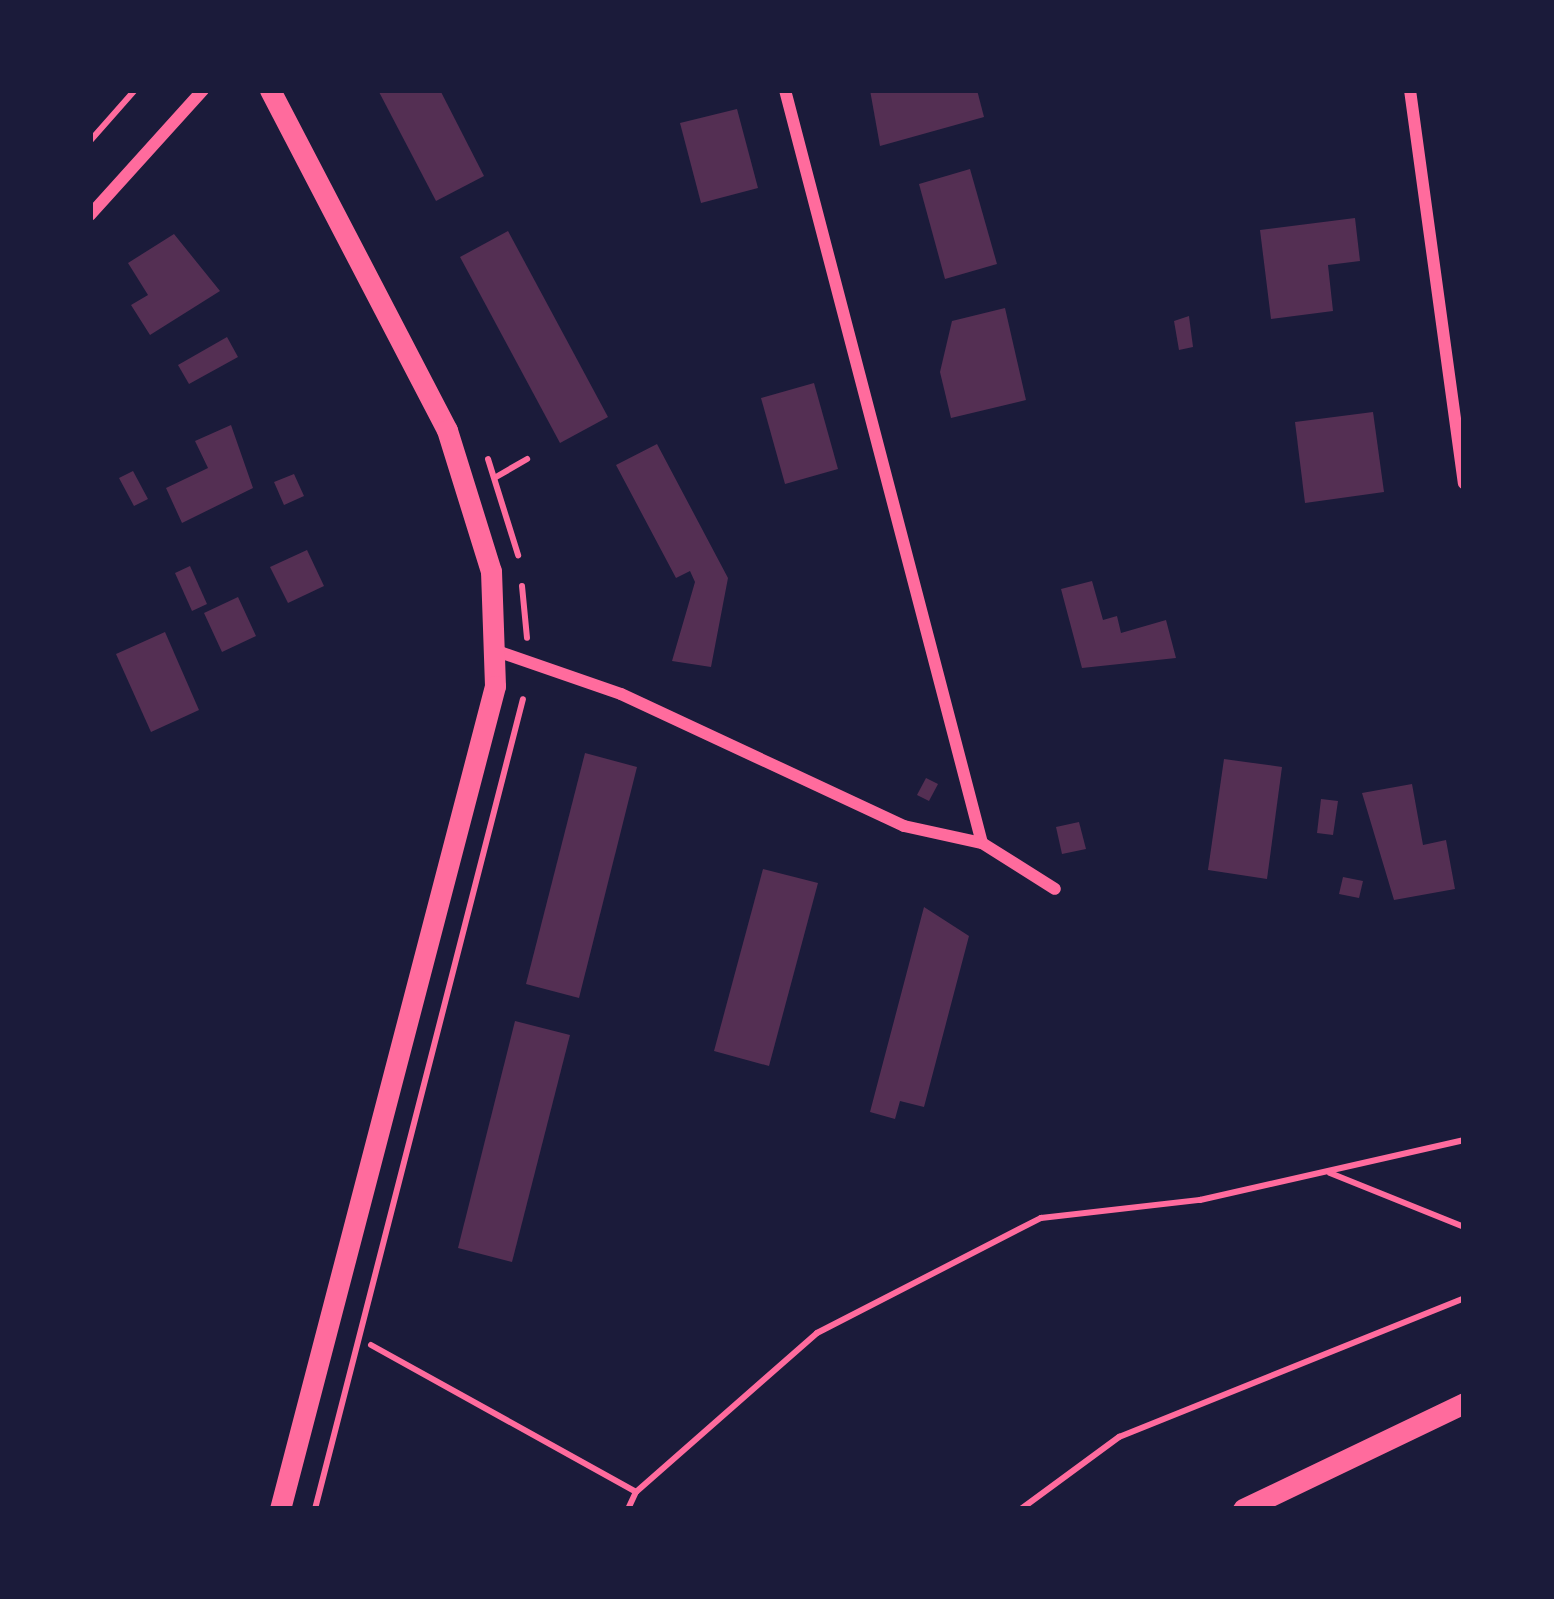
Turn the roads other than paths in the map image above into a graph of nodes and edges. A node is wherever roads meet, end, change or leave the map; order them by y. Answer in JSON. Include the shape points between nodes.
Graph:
{"nodes":[{"id":1,"x":203,"y":90,"type":"edge"},
{"id":2,"x":270,"y":90,"type":"edge"},
{"id":3,"x":785,"y":90,"type":"edge"},
{"id":4,"x":1410,"y":90,"type":"edge"},
{"id":5,"x":90,"y":214,"type":"edge"},
{"id":6,"x":1464,"y":483,"type":"edge"},
{"id":7,"x":494,"y":650,"type":"junction"},
{"id":8,"x":982,"y":843,"type":"junction"},
{"id":9,"x":1055,"y":890,"type":"dead end"},
{"id":10,"x":1464,"y":1403,"type":"edge"},
{"id":11,"x":280,"y":1509,"type":"edge"},
{"id":12,"x":1243,"y":1509,"type":"edge"}],
"edges":[{"from":1,"to":5,"type":"street"},
{"from":2,"to":7,"type":"main road","via":[[447,430],[491,571]]},
{"from":3,"to":8,"type":"street"},
{"from":4,"to":6,"type":"street"},
{"from":7,"to":8,"type":"street","via":[[904,826]]},
{"from":7,"to":11,"type":"main road","via":[[473,795]]},
{"from":8,"to":9,"type":"street"},
{"from":10,"to":12,"type":"main road"}]}
